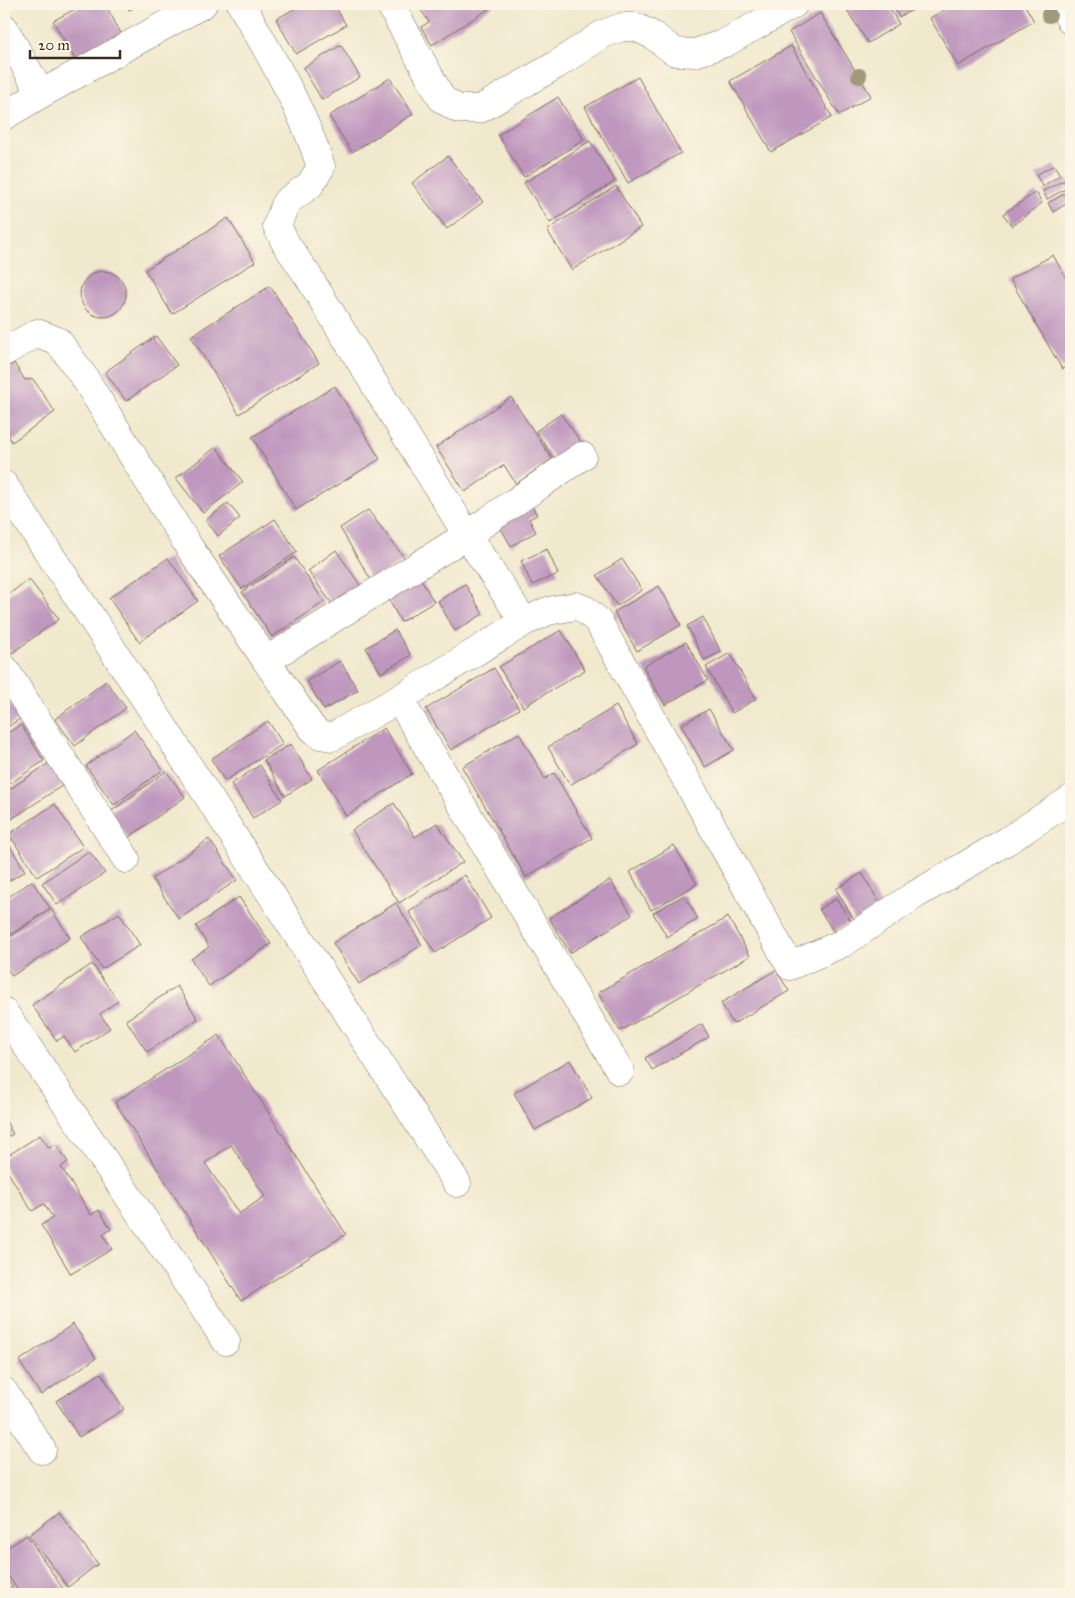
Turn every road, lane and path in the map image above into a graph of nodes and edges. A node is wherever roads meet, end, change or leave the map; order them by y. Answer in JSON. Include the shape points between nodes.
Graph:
{"nodes":[{"id":1,"x":203,"y":4,"type":"edge"},
{"id":2,"x":241,"y":4,"type":"edge"},
{"id":3,"x":390,"y":4,"type":"edge"},
{"id":4,"x":794,"y":4,"type":"edge"},
{"id":5,"x":4,"y":28,"type":"edge"},
{"id":6,"x":41,"y":94,"type":"junction"},
{"id":7,"x":4,"y":116,"type":"edge"},
{"id":8,"x":4,"y":352,"type":"edge"},
{"id":9,"x":582,"y":456,"type":"dead end"},
{"id":10,"x":4,"y":485,"type":"edge"},
{"id":11,"x":467,"y":535,"type":"junction"},
{"id":12,"x":524,"y":622,"type":"junction"},
{"id":13,"x":267,"y":660,"type":"junction"},
{"id":14,"x":4,"y":668,"type":"edge"},
{"id":15,"x":400,"y":699,"type":"junction"},
{"id":16,"x":1071,"y":799,"type":"edge"},
{"id":17,"x":126,"y":859,"type":"dead end"},
{"id":18,"x":4,"y":1012,"type":"edge"},
{"id":19,"x":620,"y":1072,"type":"dead end"},
{"id":20,"x":457,"y":1184,"type":"dead end"},
{"id":21,"x":226,"y":1342,"type":"dead end"},
{"id":22,"x":4,"y":1392,"type":"edge"},
{"id":23,"x":42,"y":1450,"type":"dead end"}],
"edges":[{"from":1,"to":6,"type":"street"},
{"from":2,"to":11,"type":"street","via":[[288,88],[321,167],[310,185],[286,202],[277,226]]},
{"from":3,"to":4,"type":"street","via":[[442,99],[458,109],[480,110],[603,34],[622,27],[636,27],[675,52],[694,53],[725,43]]},
{"from":5,"to":6,"type":"street"},
{"from":6,"to":7,"type":"street"},
{"from":8,"to":13,"type":"street","via":[[37,333],[58,341],[84,377],[189,547]]},
{"from":9,"to":11,"type":"street"},
{"from":10,"to":20,"type":"street"},
{"from":11,"to":12,"type":"street"},
{"from":11,"to":13,"type":"street"},
{"from":12,"to":15,"type":"street"},
{"from":12,"to":16,"type":"street","via":[[548,611],[576,606],[598,621],[790,966],[843,943]]},
{"from":13,"to":15,"type":"street","via":[[320,735],[332,737]]},
{"from":14,"to":17,"type":"street"},
{"from":15,"to":19,"type":"street"},
{"from":18,"to":21,"type":"street"},
{"from":22,"to":23,"type":"street"}]}
